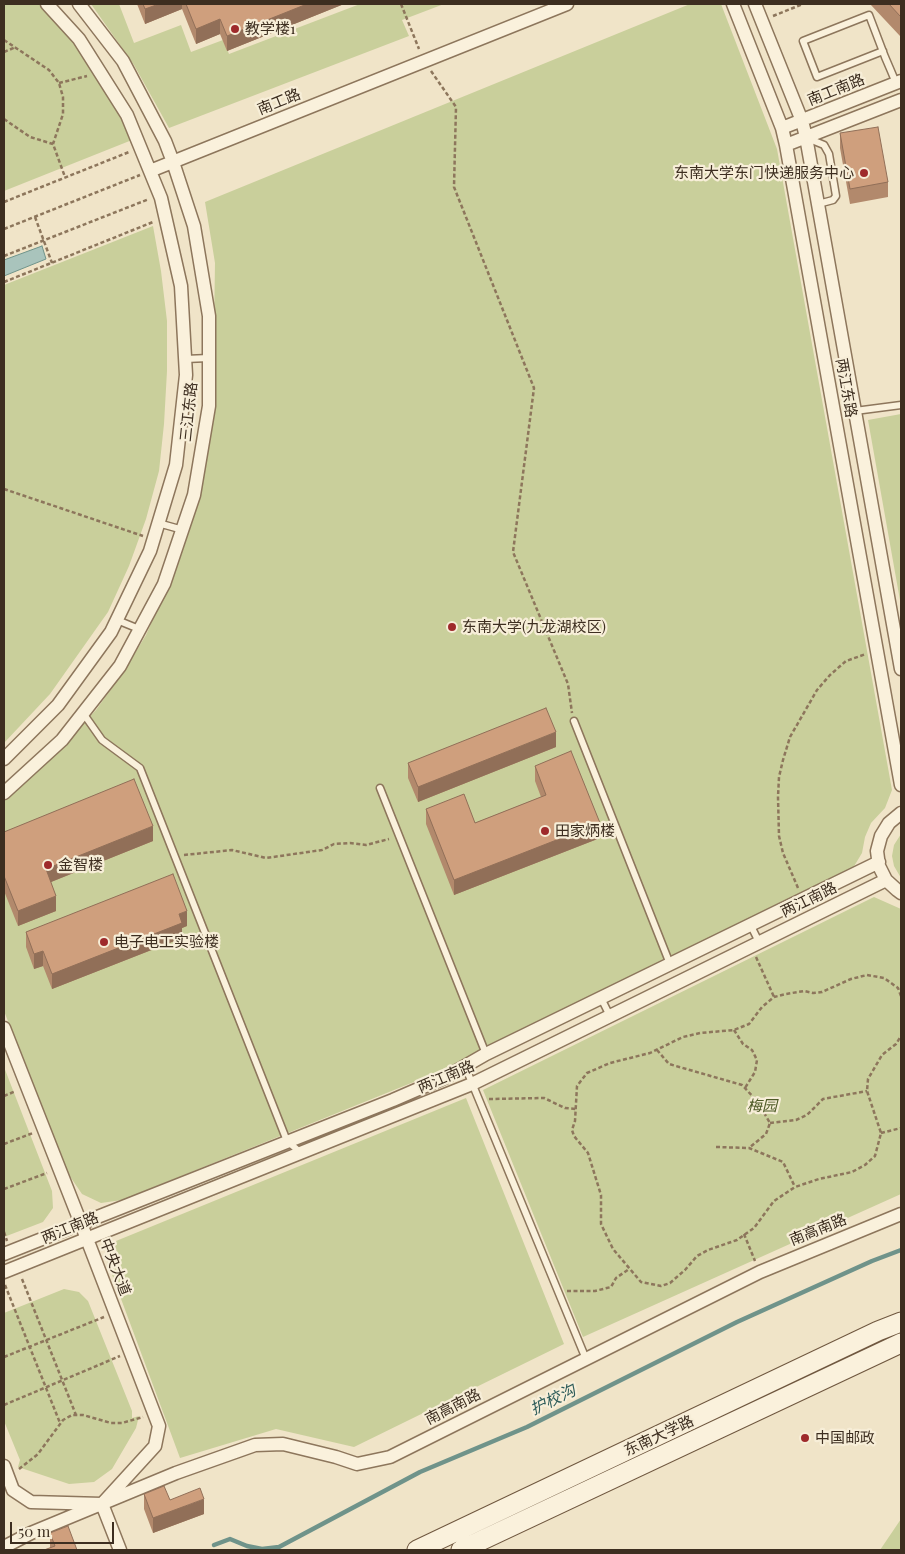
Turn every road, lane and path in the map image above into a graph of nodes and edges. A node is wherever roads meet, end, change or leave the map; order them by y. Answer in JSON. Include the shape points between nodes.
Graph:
{"nodes":[{"id":1,"x":48,"y":4,"type":"edge"},
{"id":2,"x":79,"y":4,"type":"edge"},
{"id":3,"x":401,"y":4,"type":"edge"},
{"id":4,"x":567,"y":4,"type":"edge"},
{"id":5,"x":732,"y":4,"type":"edge"},
{"id":6,"x":755,"y":4,"type":"edge"},
{"id":7,"x":803,"y":4,"type":"edge"},
{"id":8,"x":762,"y":21,"type":"junction"},
{"id":9,"x":4,"y":40,"type":"edge"},
{"id":10,"x":16,"y":47,"type":"junction"},
{"id":11,"x":883,"y":51,"type":"junction"},
{"id":12,"x":4,"y":52,"type":"edge"},
{"id":13,"x":424,"y":61,"type":"junction"},
{"id":14,"x":101,"y":73,"type":"junction"},
{"id":15,"x":899,"y":82,"type":"edge"},
{"id":16,"x":59,"y":83,"type":"junction"},
{"id":17,"x":901,"y":100,"type":"edge"},
{"id":18,"x":4,"y":119,"type":"edge"},
{"id":19,"x":802,"y":121,"type":"junction"},
{"id":20,"x":782,"y":128,"type":"junction"},
{"id":21,"x":806,"y":138,"type":"junction"},
{"id":22,"x":53,"y":144,"type":"junction"},
{"id":23,"x":786,"y":145,"type":"junction"},
{"id":24,"x":141,"y":147,"type":"junction"},
{"id":25,"x":173,"y":162,"type":"junction"},
{"id":26,"x":150,"y":171,"type":"junction"},
{"id":27,"x":65,"y":177,"type":"junction"},
{"id":28,"x":160,"y":195,"type":"junction"},
{"id":29,"x":4,"y":202,"type":"edge"},
{"id":30,"x":818,"y":204,"type":"junction"},
{"id":31,"x":35,"y":217,"type":"junction"},
{"id":32,"x":166,"y":217,"type":"junction"},
{"id":33,"x":4,"y":229,"type":"edge"},
{"id":34,"x":44,"y":240,"type":"junction"},
{"id":35,"x":4,"y":256,"type":"edge"},
{"id":36,"x":52,"y":263,"type":"junction"},
{"id":37,"x":4,"y":282,"type":"edge"},
{"id":38,"x":209,"y":358,"type":"junction"},
{"id":39,"x":185,"y":359,"type":"junction"},
{"id":40,"x":901,"y":405,"type":"edge"},
{"id":41,"x":855,"y":411,"type":"junction"},
{"id":42,"x":4,"y":489,"type":"edge"},
{"id":43,"x":158,"y":523,"type":"junction"},
{"id":44,"x":183,"y":530,"type":"junction"},
{"id":45,"x":154,"y":540,"type":"junction"},
{"id":46,"x":117,"y":620,"type":"junction"},
{"id":47,"x":140,"y":630,"type":"junction"},
{"id":48,"x":877,"y":650,"type":"junction"},
{"id":49,"x":901,"y":669,"type":"edge"},
{"id":50,"x":83,"y":713,"type":"junction"},
{"id":51,"x":574,"y":722,"type":"joint"},
{"id":52,"x":899,"y":758,"type":"edge"},
{"id":53,"x":4,"y":759,"type":"edge"},
{"id":54,"x":901,"y":785,"type":"edge"},
{"id":55,"x":380,"y":788,"type":"dead end"},
{"id":56,"x":4,"y":793,"type":"edge"},
{"id":57,"x":901,"y":814,"type":"edge"},
{"id":58,"x":400,"y":838,"type":"junction"},
{"id":59,"x":175,"y":856,"type":"junction"},
{"id":60,"x":879,"y":862,"type":"junction"},
{"id":61,"x":886,"y":880,"type":"junction"},
{"id":62,"x":901,"y":893,"type":"edge"},
{"id":63,"x":802,"y":899,"type":"junction"},
{"id":64,"x":750,"y":924,"type":"junction"},
{"id":65,"x":754,"y":945,"type":"junction"},
{"id":66,"x":670,"y":964,"type":"junction"},
{"id":67,"x":901,"y":996,"type":"edge"},
{"id":68,"x":774,"y":997,"type":"junction"},
{"id":69,"x":601,"y":998,"type":"junction"},
{"id":70,"x":610,"y":1016,"type":"junction"},
{"id":71,"x":4,"y":1028,"type":"edge"},
{"id":72,"x":734,"y":1030,"type":"junction"},
{"id":73,"x":901,"y":1036,"type":"edge"},
{"id":74,"x":657,"y":1050,"type":"junction"},
{"id":75,"x":486,"y":1054,"type":"junction"},
{"id":76,"x":464,"y":1066,"type":"junction"},
{"id":77,"x":472,"y":1084,"type":"junction"},
{"id":78,"x":745,"y":1088,"type":"junction"},
{"id":79,"x":867,"y":1091,"type":"junction"},
{"id":80,"x":478,"y":1099,"type":"junction"},
{"id":81,"x":576,"y":1109,"type":"junction"},
{"id":82,"x":770,"y":1123,"type":"junction"},
{"id":83,"x":43,"y":1128,"type":"junction"},
{"id":84,"x":901,"y":1128,"type":"edge"},
{"id":85,"x":881,"y":1133,"type":"junction"},
{"id":86,"x":287,"y":1142,"type":"junction"},
{"id":87,"x":4,"y":1144,"type":"edge"},
{"id":88,"x":716,"y":1147,"type":"dead end"},
{"id":89,"x":749,"y":1148,"type":"junction"},
{"id":90,"x":301,"y":1153,"type":"junction"},
{"id":91,"x":59,"y":1168,"type":"junction"},
{"id":92,"x":795,"y":1187,"type":"junction"},
{"id":93,"x":4,"y":1190,"type":"edge"},
{"id":94,"x":901,"y":1214,"type":"edge"},
{"id":95,"x":81,"y":1224,"type":"junction"},
{"id":96,"x":744,"y":1234,"type":"junction"},
{"id":97,"x":87,"y":1239,"type":"junction"},
{"id":98,"x":4,"y":1254,"type":"edge"},
{"id":99,"x":18,"y":1266,"type":"junction"},
{"id":100,"x":629,"y":1269,"type":"junction"},
{"id":101,"x":4,"y":1272,"type":"edge"},
{"id":102,"x":760,"y":1272,"type":"junction"},
{"id":103,"x":4,"y":1281,"type":"edge"},
{"id":104,"x":558,"y":1291,"type":"junction"},
{"id":105,"x":115,"y":1312,"type":"junction"},
{"id":106,"x":901,"y":1322,"type":"edge"},
{"id":107,"x":47,"y":1340,"type":"junction"},
{"id":108,"x":901,"y":1343,"type":"edge"},
{"id":109,"x":30,"y":1347,"type":"junction"},
{"id":110,"x":130,"y":1352,"type":"junction"},
{"id":111,"x":4,"y":1357,"type":"edge"},
{"id":112,"x":586,"y":1358,"type":"junction"},
{"id":113,"x":62,"y":1380,"type":"junction"},
{"id":114,"x":46,"y":1387,"type":"junction"},
{"id":115,"x":4,"y":1405,"type":"edge"},
{"id":116,"x":154,"y":1414,"type":"junction"},
{"id":117,"x":76,"y":1415,"type":"junction"},
{"id":118,"x":60,"y":1423,"type":"junction"},
{"id":119,"x":6,"y":1472,"type":"edge"},
{"id":120,"x":102,"y":1504,"type":"junction"},
{"id":121,"x":4,"y":1547,"type":"edge"},
{"id":122,"x":120,"y":1550,"type":"edge"},
{"id":123,"x":417,"y":1550,"type":"edge"},
{"id":124,"x":461,"y":1550,"type":"edge"}],
"edges":[{"from":1,"to":14,"type":"street","name":"三江东路","via":[[79,39]]},
{"from":2,"to":25,"type":"street","name":"三江东路","via":[[123,61]]},
{"from":3,"to":13,"type":"path"},
{"from":4,"to":13,"type":"street","name":"南工路"},
{"from":5,"to":20,"type":"street","name":"两江东路"},
{"from":6,"to":8,"type":"street","name":"两江东路"},
{"from":7,"to":8,"type":"path"},
{"from":8,"to":19,"type":"street","name":"两江东路"},
{"from":9,"to":10,"type":"path"},
{"from":10,"to":12,"type":"path"},
{"from":10,"to":16,"type":"path","via":[[49,70]]},
{"from":11,"to":11,"type":"lane","via":[[817,77],[802,41],[869,15]]},
{"from":11,"to":15,"type":"lane"},
{"from":13,"to":25,"type":"street","name":"南工路"},
{"from":13,"to":51,"type":"path","via":[[456,107],[454,187],[534,388],[513,552],[568,684]]},
{"from":14,"to":16,"type":"path"},
{"from":14,"to":24,"type":"street","name":"三江东路","via":[[127,115]]},
{"from":15,"to":19,"type":"street","name":"南工南路"},
{"from":16,"to":22,"type":"path","via":[[63,114]]},
{"from":17,"to":21,"type":"street"},
{"from":18,"to":22,"type":"path","via":[[30,137]]},
{"from":19,"to":20,"type":"street","name":"南工南路"},
{"from":19,"to":21,"type":"street","name":"两江东路"},
{"from":20,"to":23,"type":"street","name":"两江东路"},
{"from":21,"to":23,"type":"street"},
{"from":21,"to":30,"type":"street","name":"两江东路"},
{"from":21,"to":30,"type":"lane","via":[[824,145],[829,154],[836,196]]},
{"from":22,"to":27,"type":"path"},
{"from":23,"to":48,"type":"street","name":"两江东路"},
{"from":24,"to":26,"type":"street","name":"三江东路"},
{"from":24,"to":27,"type":"path"},
{"from":25,"to":26,"type":"street","name":"南工路"},
{"from":25,"to":38,"type":"street","name":"三江东路","via":[[194,226],[209,316]]},
{"from":26,"to":28,"type":"street","name":"三江东路"},
{"from":26,"to":31,"type":"path"},
{"from":27,"to":29,"type":"path"},
{"from":28,"to":32,"type":"street","name":"三江东路"},
{"from":28,"to":34,"type":"path"},
{"from":30,"to":41,"type":"street","name":"两江东路"},
{"from":31,"to":33,"type":"path"},
{"from":31,"to":34,"type":"path"},
{"from":32,"to":36,"type":"path"},
{"from":32,"to":39,"type":"street","name":"三江东路","via":[[181,286]]},
{"from":34,"to":35,"type":"path"},
{"from":34,"to":36,"type":"path"},
{"from":36,"to":37,"type":"path"},
{"from":38,"to":39,"type":"lane"},
{"from":38,"to":44,"type":"street","name":"三江东路","via":[[208,415],[194,495]]},
{"from":39,"to":43,"type":"street","name":"三江东路","via":[[176,465]]},
{"from":40,"to":41,"type":"lane"},
{"from":41,"to":49,"type":"street","name":"两江东路"},
{"from":42,"to":45,"type":"path"},
{"from":43,"to":44,"type":"lane"},
{"from":43,"to":45,"type":"street","name":"三江东路"},
{"from":44,"to":47,"type":"street","name":"三江东路","via":[[164,584]]},
{"from":45,"to":46,"type":"street","name":"三江东路"},
{"from":46,"to":47,"type":"lane"},
{"from":46,"to":53,"type":"street","name":"三江东路","via":[[58,705]]},
{"from":47,"to":50,"type":"street","name":"三江东路","via":[[120,666]]},
{"from":48,"to":52,"type":"street","name":"两江东路"},
{"from":48,"to":63,"type":"path","via":[[846,661],[824,682],[790,737],[783,760],[779,777],[779,836]]},
{"from":50,"to":56,"type":"street","name":"三江东路","via":[[62,740]]},
{"from":50,"to":59,"type":"lane","via":[[102,740],[140,768]]},
{"from":51,"to":66,"type":"lane"},
{"from":52,"to":54,"type":"street","name":"两江东路"},
{"from":55,"to":58,"type":"lane"},
{"from":57,"to":60,"type":"street","via":[[889,823],[881,836]]},
{"from":58,"to":59,"type":"path","via":[[366,845],[334,844],[322,850],[266,858],[232,850]]},
{"from":58,"to":75,"type":"lane"},
{"from":59,"to":86,"type":"lane"},
{"from":60,"to":61,"type":"street"},
{"from":60,"to":63,"type":"street","name":"两江南路"},
{"from":61,"to":62,"type":"street"},
{"from":61,"to":65,"type":"street","name":"两江南路"},
{"from":63,"to":64,"type":"street","name":"两江南路"},
{"from":64,"to":65,"type":"lane"},
{"from":64,"to":66,"type":"street","name":"两江南路"},
{"from":65,"to":68,"type":"path"},
{"from":65,"to":70,"type":"street","name":"两江南路"},
{"from":66,"to":69,"type":"street","name":"两江南路"},
{"from":67,"to":68,"type":"path","via":[[898,988],[884,978],[867,975],[822,992],[804,991]]},
{"from":68,"to":72,"type":"path","via":[[749,1024]]},
{"from":69,"to":70,"type":"lane"},
{"from":69,"to":75,"type":"street","name":"两江南路"},
{"from":70,"to":77,"type":"street","name":"两江南路"},
{"from":71,"to":83,"type":"street","name":"中央大道"},
{"from":72,"to":74,"type":"path","via":[[700,1033]]},
{"from":72,"to":78,"type":"path","via":[[757,1060],[755,1072]]},
{"from":73,"to":79,"type":"path","via":[[873,1069]]},
{"from":74,"to":78,"type":"path","via":[[669,1064]]},
{"from":74,"to":81,"type":"path","via":[[587,1073],[577,1086]]},
{"from":75,"to":76,"type":"street","name":"两江南路"},
{"from":76,"to":77,"type":"lane"},
{"from":76,"to":86,"type":"street","name":"两江南路","via":[[393,1100]]},
{"from":77,"to":80,"type":"lane"},
{"from":77,"to":90,"type":"street","name":"两江南路"},
{"from":78,"to":82,"type":"path"},
{"from":79,"to":82,"type":"path","via":[[823,1099],[807,1115],[796,1120]]},
{"from":79,"to":85,"type":"path"},
{"from":80,"to":81,"type":"path","via":[[544,1098],[565,1108]]},
{"from":80,"to":104,"type":"lane"},
{"from":81,"to":100,"type":"path","via":[[572,1130],[588,1153],[601,1195],[600,1224],[613,1249]]},
{"from":82,"to":89,"type":"path","via":[[766,1134]]},
{"from":83,"to":87,"type":"path"},
{"from":83,"to":91,"type":"street","name":"中央大道"},
{"from":84,"to":85,"type":"path"},
{"from":85,"to":92,"type":"path","via":[[875,1156],[865,1165],[852,1172],[818,1178]]},
{"from":86,"to":90,"type":"lane"},
{"from":86,"to":95,"type":"street","name":"两江南路"},
{"from":88,"to":89,"type":"path"},
{"from":89,"to":92,"type":"path","via":[[784,1162]]},
{"from":90,"to":97,"type":"street","name":"两江南路"},
{"from":91,"to":93,"type":"path"},
{"from":91,"to":95,"type":"street","name":"中央大道"},
{"from":92,"to":96,"type":"path","via":[[774,1201],[754,1228]]},
{"from":94,"to":102,"type":"street","name":"南高南路"},
{"from":95,"to":97,"type":"street","name":"中央大道"},
{"from":95,"to":98,"type":"street","name":"两江南路"},
{"from":96,"to":100,"type":"path","via":[[697,1256],[670,1283],[661,1286],[641,1282]]},
{"from":96,"to":102,"type":"path"},
{"from":97,"to":99,"type":"street","name":"两江南路"},
{"from":97,"to":105,"type":"street","name":"中央大道"},
{"from":99,"to":101,"type":"street","name":"两江南路"},
{"from":99,"to":107,"type":"path"},
{"from":100,"to":104,"type":"path","via":[[616,1278],[611,1287],[595,1291]]},
{"from":102,"to":112,"type":"street","name":"南高南路"},
{"from":103,"to":109,"type":"path"},
{"from":104,"to":112,"type":"lane"},
{"from":105,"to":107,"type":"path"},
{"from":105,"to":110,"type":"street","name":"中央大道"},
{"from":106,"to":123,"type":"main road","name":"东南大学路"},
{"from":107,"to":109,"type":"path"},
{"from":107,"to":113,"type":"path"},
{"from":108,"to":124,"type":"main road","name":"东南大学路"},
{"from":109,"to":111,"type":"path"},
{"from":109,"to":114,"type":"path"},
{"from":110,"to":113,"type":"path"},
{"from":110,"to":116,"type":"street","name":"中央大道"},
{"from":112,"to":120,"type":"street","name":"南高南路","via":[[390,1457],[357,1464],[283,1444],[255,1446],[176,1473]]},
{"from":113,"to":114,"type":"path"},
{"from":113,"to":117,"type":"path"},
{"from":114,"to":115,"type":"path"},
{"from":114,"to":118,"type":"path"},
{"from":116,"to":117,"type":"path","via":[[122,1423]]},
{"from":116,"to":120,"type":"street","name":"中央大道","via":[[158,1426],[155,1446]]},
{"from":117,"to":118,"type":"path"},
{"from":118,"to":119,"type":"path","via":[[38,1454]]},
{"from":119,"to":120,"type":"street","via":[[13,1490],[32,1502]]},
{"from":120,"to":121,"type":"street","name":"南高南路"},
{"from":120,"to":122,"type":"street"}]}
